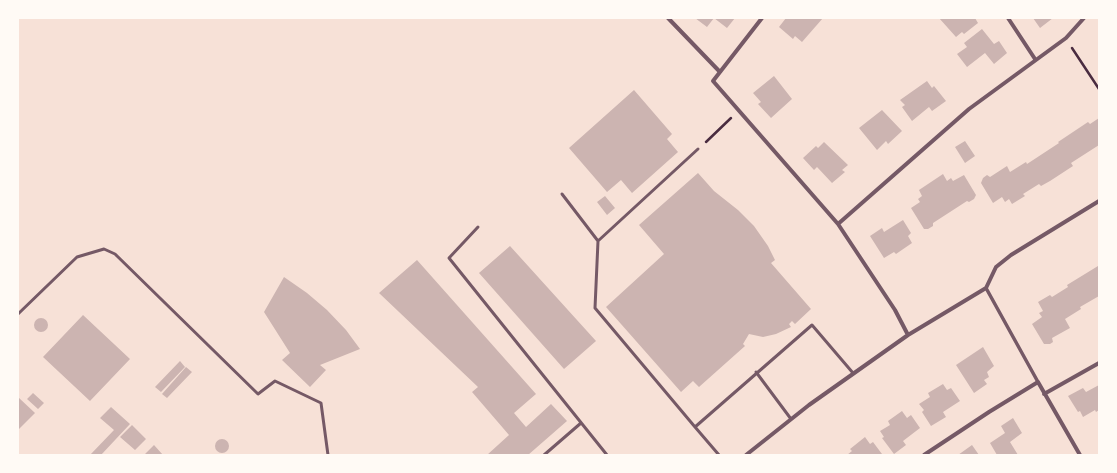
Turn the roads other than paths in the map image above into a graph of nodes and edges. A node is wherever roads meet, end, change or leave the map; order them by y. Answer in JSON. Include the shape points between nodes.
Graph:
{"nodes":[{"id":1,"x":668,"y":18,"type":"edge"},
{"id":2,"x":762,"y":18,"type":"edge"},
{"id":3,"x":1008,"y":18,"type":"edge"},
{"id":4,"x":1084,"y":18,"type":"edge"},
{"id":5,"x":1036,"y":58,"type":"junction"},
{"id":6,"x":720,"y":72,"type":"junction"},
{"id":7,"x":698,"y":149,"type":"road end"},
{"id":8,"x":562,"y":194,"type":"dead end"},
{"id":9,"x":1099,"y":201,"type":"edge"},
{"id":10,"x":838,"y":224,"type":"junction"},
{"id":11,"x":478,"y":227,"type":"dead end"},
{"id":12,"x":598,"y":241,"type":"junction"},
{"id":13,"x":986,"y":288,"type":"junction"},
{"id":14,"x":18,"y":314,"type":"edge"},
{"id":15,"x":908,"y":335,"type":"junction"},
{"id":16,"x":1099,"y":363,"type":"edge"},
{"id":17,"x":756,"y":372,"type":"junction"},
{"id":18,"x":853,"y":374,"type":"junction"},
{"id":19,"x":1038,"y":382,"type":"junction"},
{"id":20,"x":1044,"y":394,"type":"junction"},
{"id":21,"x":791,"y":419,"type":"junction"},
{"id":22,"x":581,"y":423,"type":"junction"},
{"id":23,"x":695,"y":427,"type":"junction"},
{"id":24,"x":328,"y":455,"type":"edge"},
{"id":25,"x":544,"y":455,"type":"edge"},
{"id":26,"x":607,"y":455,"type":"edge"},
{"id":27,"x":718,"y":455,"type":"edge"},
{"id":28,"x":746,"y":455,"type":"edge"},
{"id":29,"x":924,"y":455,"type":"edge"},
{"id":30,"x":1080,"y":455,"type":"edge"}],
"edges":[{"from":1,"to":6,"type":"street"},
{"from":2,"to":6,"type":"street"},
{"from":3,"to":5,"type":"street"},
{"from":4,"to":5,"type":"street","via":[[1066,38]]},
{"from":5,"to":10,"type":"street","via":[[969,109]]},
{"from":6,"to":10,"type":"street","via":[[713,81]]},
{"from":7,"to":12,"type":"lane"},
{"from":8,"to":12,"type":"lane"},
{"from":9,"to":13,"type":"street","via":[[1010,255],[996,267]]},
{"from":10,"to":15,"type":"street","via":[[895,310]]},
{"from":11,"to":22,"type":"lane","via":[[449,258]]},
{"from":12,"to":23,"type":"lane","via":[[594,308]]},
{"from":13,"to":15,"type":"street"},
{"from":13,"to":19,"type":"street"},
{"from":14,"to":24,"type":"lane","via":[[77,257],[104,249],[115,254],[258,394],[275,381],[321,403]]},
{"from":15,"to":18,"type":"street"},
{"from":16,"to":20,"type":"street"},
{"from":17,"to":18,"type":"lane","via":[[812,325]]},
{"from":17,"to":21,"type":"lane"},
{"from":17,"to":23,"type":"lane"},
{"from":18,"to":21,"type":"street"},
{"from":19,"to":20,"type":"street"},
{"from":19,"to":29,"type":"street"},
{"from":20,"to":30,"type":"street"},
{"from":21,"to":28,"type":"street"},
{"from":22,"to":25,"type":"lane"},
{"from":22,"to":26,"type":"lane"},
{"from":23,"to":27,"type":"lane"}]}
